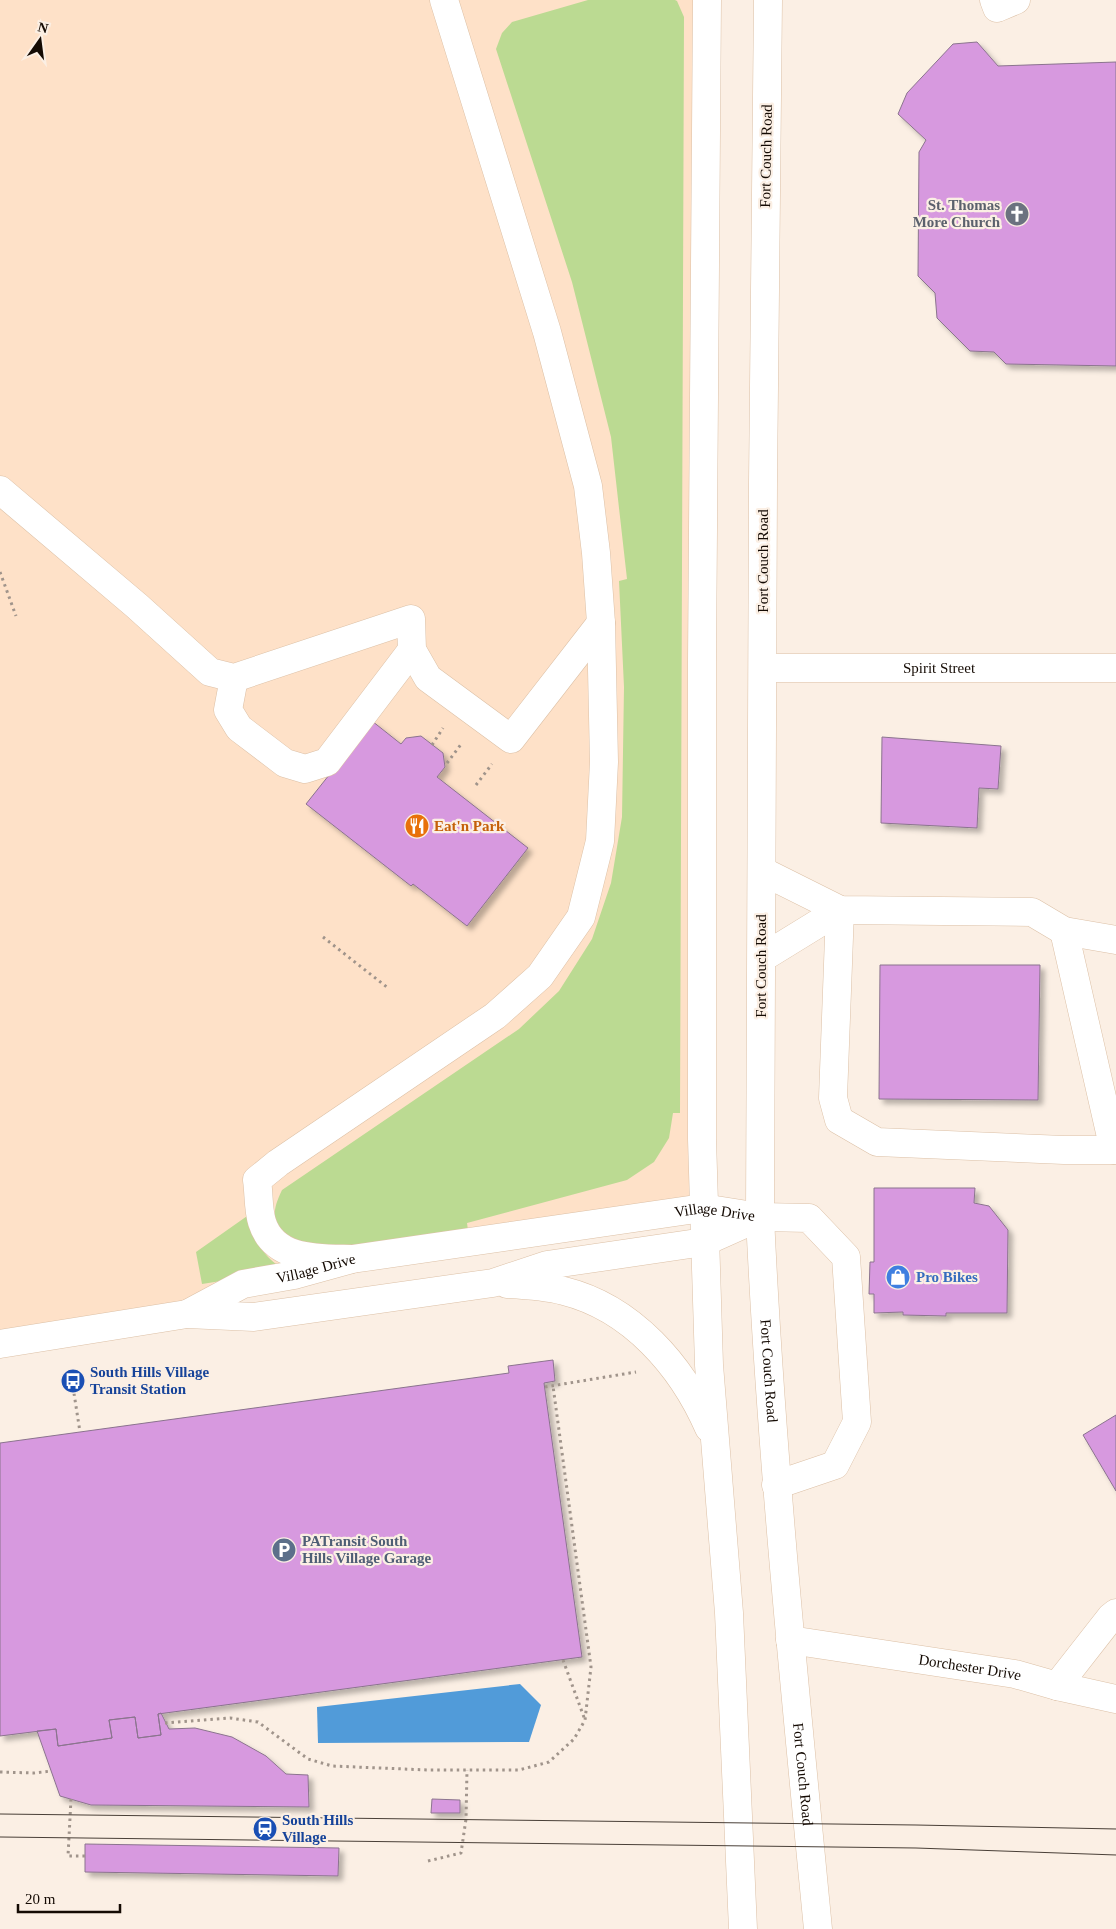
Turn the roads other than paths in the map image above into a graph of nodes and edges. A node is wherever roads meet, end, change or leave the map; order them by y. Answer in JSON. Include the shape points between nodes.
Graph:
{"nodes":[{"id":1,"x":446,"y":0,"type":"edge"},
{"id":2,"x":707,"y":0,"type":"edge"},
{"id":3,"x":768,"y":0,"type":"edge"},
{"id":4,"x":994,"y":0,"type":"edge"},
{"id":5,"x":1016,"y":0,"type":"edge"},
{"id":6,"x":0,"y":490,"type":"edge"},
{"id":7,"x":601,"y":623,"type":"junction"},
{"id":8,"x":412,"y":650,"type":"junction"},
{"id":9,"x":763,"y":668,"type":"junction"},
{"id":10,"x":1116,"y":668,"type":"edge"},
{"id":11,"x":234,"y":678,"type":"junction"},
{"id":12,"x":762,"y":871,"type":"junction"},
{"id":13,"x":840,"y":910,"type":"junction"},
{"id":14,"x":1064,"y":932,"type":"junction"},
{"id":15,"x":1116,"y":940,"type":"edge"},
{"id":16,"x":762,"y":958,"type":"junction"},
{"id":17,"x":1115,"y":1150,"type":"edge"},
{"id":18,"x":703,"y":1208,"type":"junction"},
{"id":19,"x":760,"y":1216,"type":"junction"},
{"id":20,"x":704,"y":1242,"type":"junction"},
{"id":21,"x":352,"y":1259,"type":"junction"},
{"id":22,"x":493,"y":1283,"type":"junction"},
{"id":23,"x":187,"y":1314,"type":"junction"},
{"id":24,"x":0,"y":1344,"type":"edge"},
{"id":25,"x":716,"y":1446,"type":"junction"},
{"id":26,"x":776,"y":1486,"type":"junction"},
{"id":27,"x":1116,"y":1613,"type":"edge"},
{"id":28,"x":790,"y":1640,"type":"junction"},
{"id":29,"x":1057,"y":1686,"type":"junction"},
{"id":30,"x":1116,"y":1699,"type":"edge"},
{"id":31,"x":743,"y":1929,"type":"edge"},
{"id":32,"x":818,"y":1929,"type":"edge"}],
"edges":[{"from":1,"to":7,"type":"street","via":[[542,315],[588,486]]},
{"from":2,"to":18,"type":"street","via":[[701,978]]},
{"from":3,"to":9,"type":"street","name":"Fort Couch Road"},
{"from":4,"to":5,"type":"street","via":[[997,8]]},
{"from":6,"to":11,"type":"street","via":[[210,672]]},
{"from":7,"to":8,"type":"street","via":[[511,739],[428,678]]},
{"from":7,"to":21,"type":"street","via":[[604,762],[600,842],[581,917],[540,976],[495,1016],[257,1180],[262,1222],[273,1242],[297,1255]]},
{"from":8,"to":11,"type":"street","via":[[411,618]]},
{"from":8,"to":11,"type":"street","via":[[327,762],[305,768],[285,763],[239,728],[228,710]]},
{"from":9,"to":10,"type":"street","name":"Spirit Street"},
{"from":9,"to":12,"type":"street","name":"Fort Couch Road"},
{"from":12,"to":13,"type":"street"},
{"from":12,"to":16,"type":"street","name":"Fort Couch Road"},
{"from":13,"to":14,"type":"street","via":[[1032,912]]},
{"from":13,"to":16,"type":"street"},
{"from":13,"to":17,"type":"street","via":[[834,1098],[839,1120],[876,1142]]},
{"from":14,"to":15,"type":"street"},
{"from":14,"to":17,"type":"street"},
{"from":16,"to":19,"type":"street","name":"Fort Couch Road"},
{"from":18,"to":19,"type":"street","name":"Village Drive"},
{"from":18,"to":20,"type":"street"},
{"from":18,"to":21,"type":"street","name":"Village Drive"},
{"from":19,"to":20,"type":"street","name":"Village Drive"},
{"from":19,"to":26,"type":"street","name":"Fort Couch Road"},
{"from":19,"to":26,"type":"street","via":[[809,1218],[846,1257],[857,1422],[835,1465]]},
{"from":20,"to":22,"type":"street","name":"Village Drive","via":[[547,1265]]},
{"from":20,"to":25,"type":"street"},
{"from":21,"to":23,"type":"street","name":"Village Drive","via":[[294,1275],[243,1284]]},
{"from":22,"to":23,"type":"street","name":"Village Drive","via":[[254,1317]]},
{"from":22,"to":25,"type":"street","via":[[543,1286],[565,1291],[588,1298],[626,1321],[666,1358],[682,1379],[699,1406]]},
{"from":23,"to":24,"type":"street","name":"Village Drive"},
{"from":25,"to":31,"type":"street","via":[[729,1613]]},
{"from":26,"to":28,"type":"street","name":"Fort Couch Road"},
{"from":27,"to":29,"type":"street"},
{"from":28,"to":29,"type":"street","name":"Dorchester Drive","via":[[1014,1674]]},
{"from":28,"to":32,"type":"street","name":"Fort Couch Road"},
{"from":29,"to":30,"type":"street","name":"Dorchester Drive"}]}
